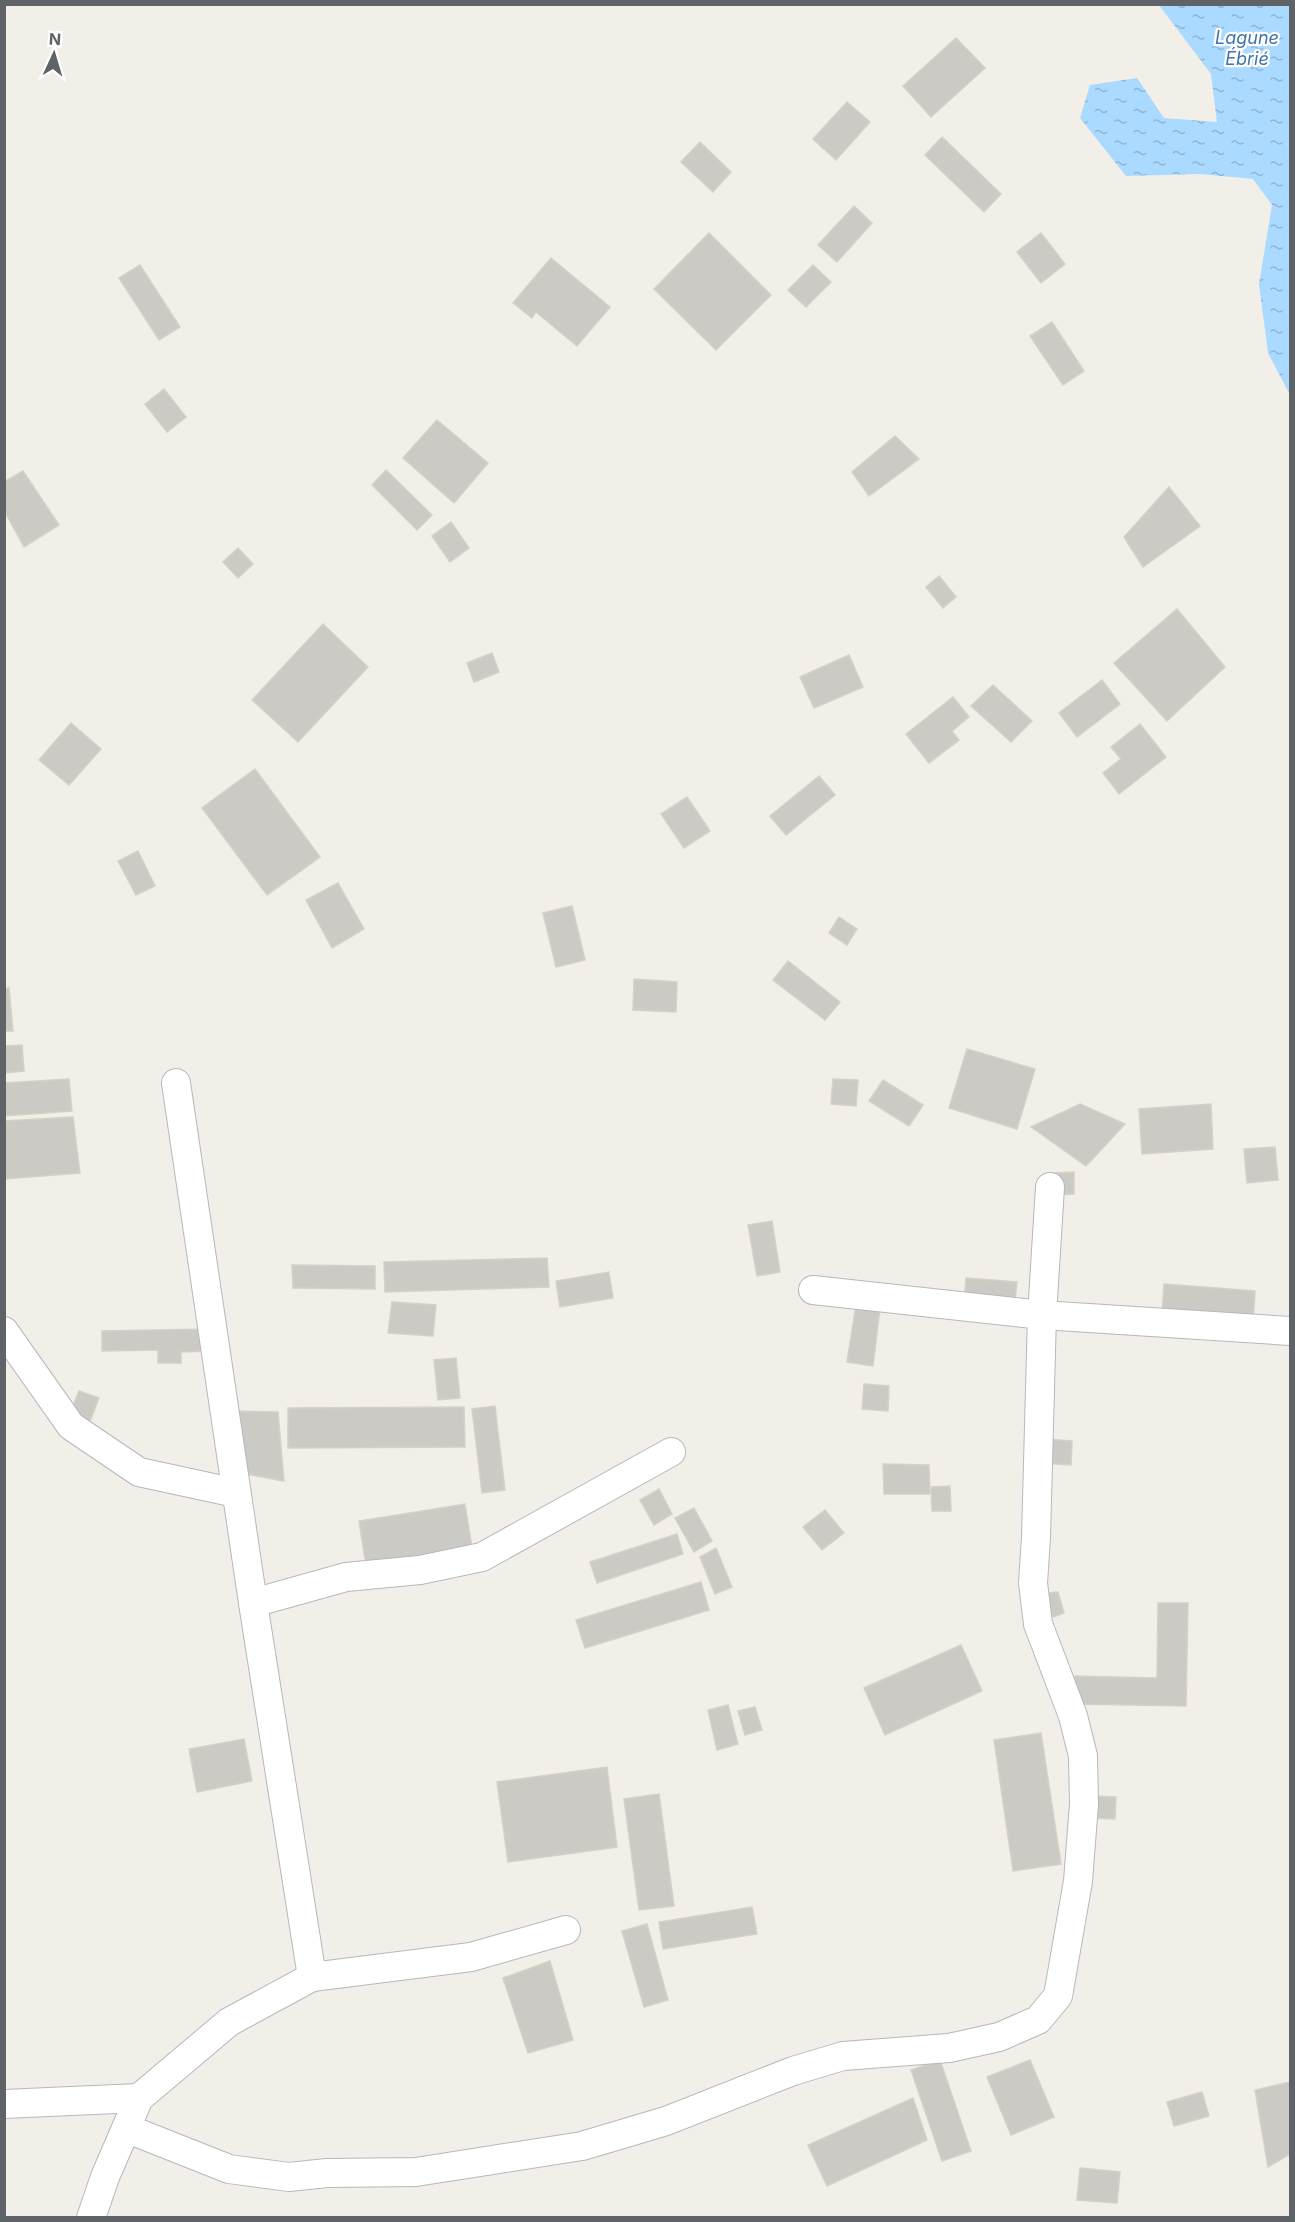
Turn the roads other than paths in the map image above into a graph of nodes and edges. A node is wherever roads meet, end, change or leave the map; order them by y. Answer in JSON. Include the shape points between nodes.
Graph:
{"nodes":[{"id":1,"x":176,"y":1083,"type":"dead end"},
{"id":2,"x":1050,"y":1187,"type":"dead end"},
{"id":3,"x":813,"y":1290,"type":"dead end"},
{"id":4,"x":1042,"y":1315,"type":"junction"},
{"id":5,"x":4,"y":1331,"type":"edge"},
{"id":6,"x":1290,"y":1331,"type":"edge"},
{"id":7,"x":671,"y":1452,"type":"dead end"},
{"id":8,"x":236,"y":1493,"type":"junction"},
{"id":9,"x":253,"y":1603,"type":"junction"},
{"id":10,"x":566,"y":1930,"type":"dead end"},
{"id":11,"x":312,"y":1977,"type":"junction"},
{"id":12,"x":139,"y":2098,"type":"junction"},
{"id":13,"x":4,"y":2104,"type":"edge"},
{"id":14,"x":128,"y":2129,"type":"junction"},
{"id":15,"x":91,"y":2217,"type":"edge"}],
"edges":[{"from":1,"to":8,"type":"street"},
{"from":2,"to":4,"type":"street"},
{"from":3,"to":4,"type":"street"},
{"from":4,"to":6,"type":"street"},
{"from":4,"to":14,"type":"street","via":[[1033,1583],[1038,1624],[1073,1716],[1083,1756],[1084,1804],[1078,1881],[1059,1996],[1038,2020],[999,2037],[949,2048],[843,2056],[793,2071],[666,2121],[582,2146],[416,2172],[289,2177],[229,2169]]},
{"from":5,"to":8,"type":"street","via":[[71,1426],[139,1472]]},
{"from":7,"to":9,"type":"street","via":[[482,1557],[420,1570],[346,1577]]},
{"from":8,"to":9,"type":"street"},
{"from":9,"to":11,"type":"street"},
{"from":10,"to":11,"type":"street","via":[[471,1957]]},
{"from":11,"to":12,"type":"street","via":[[229,2022]]},
{"from":12,"to":13,"type":"street"},
{"from":12,"to":14,"type":"street"},
{"from":14,"to":15,"type":"street"}]}
